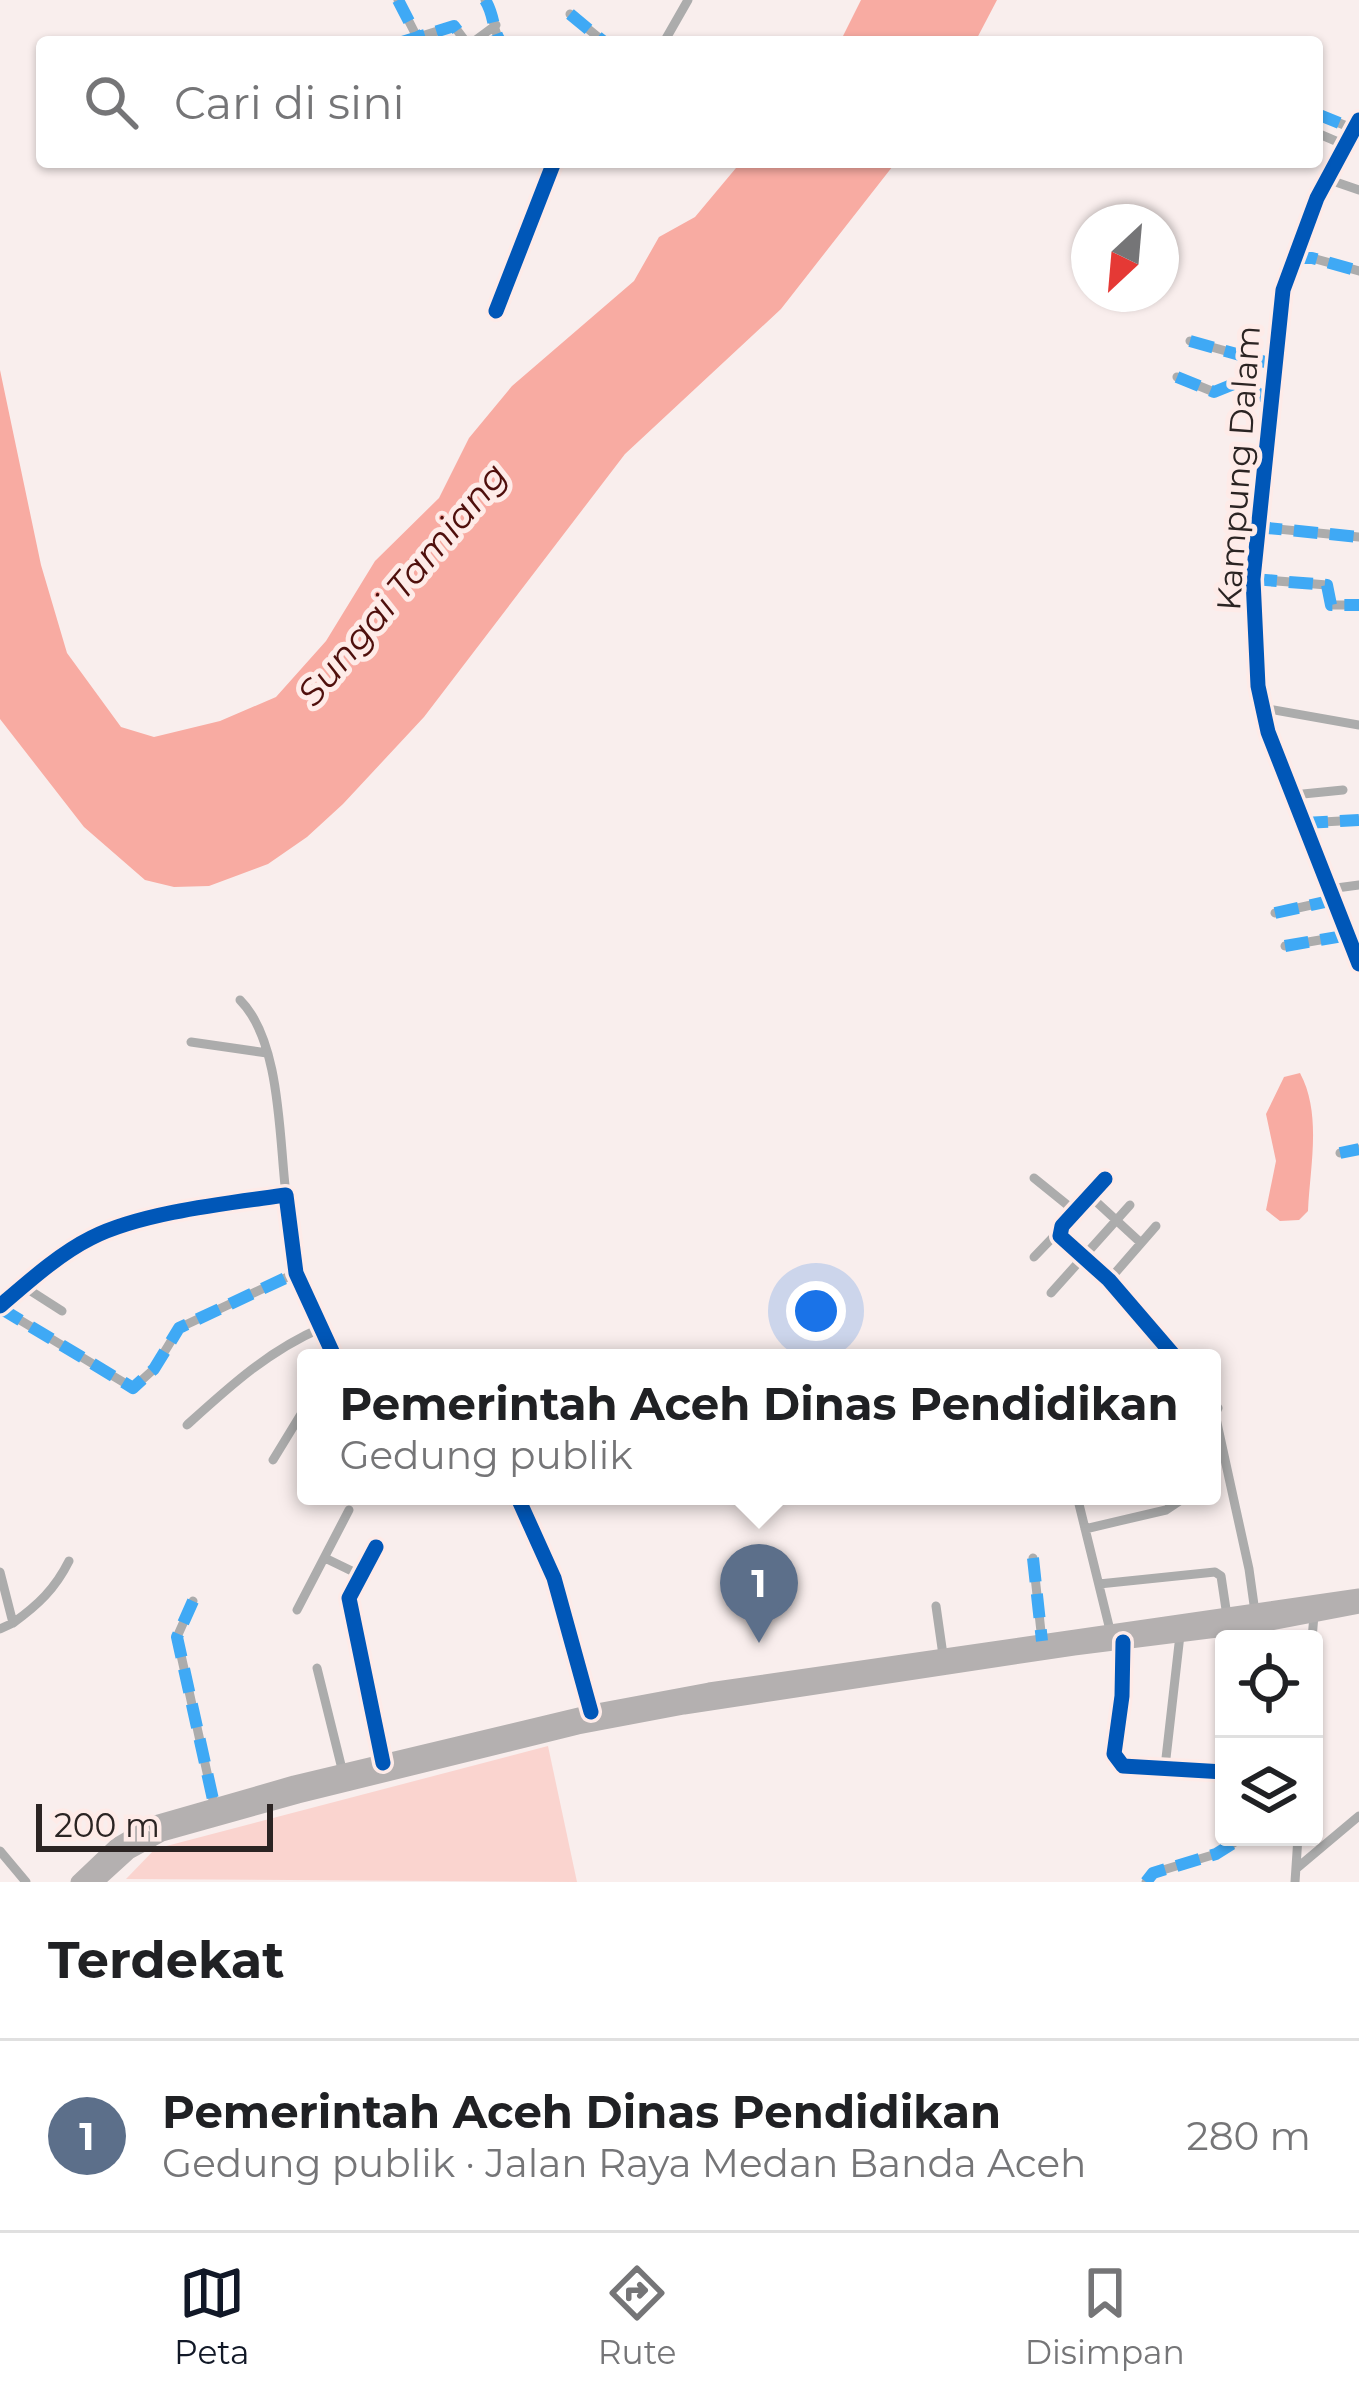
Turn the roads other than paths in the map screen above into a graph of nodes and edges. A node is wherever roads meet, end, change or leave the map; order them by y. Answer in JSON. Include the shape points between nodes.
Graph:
{"nodes":[{"id":1,"x":398,"y":0,"type":"edge"},
{"id":2,"x":485,"y":0,"type":"edge"},
{"id":3,"x":688,"y":0,"type":"edge"},
{"id":4,"x":570,"y":14,"type":"dead end"},
{"id":5,"x":496,"y":26,"type":"junction"},
{"id":6,"x":416,"y":36,"type":"edge"},
{"id":7,"x":420,"y":36,"type":"edge"},
{"id":8,"x":464,"y":36,"type":"edge"},
{"id":9,"x":480,"y":36,"type":"edge"},
{"id":10,"x":499,"y":36,"type":"edge"},
{"id":11,"x":597,"y":36,"type":"edge"},
{"id":12,"x":667,"y":36,"type":"edge"},
{"id":13,"x":1323,"y":116,"type":"edge"},
{"id":14,"x":1357,"y":125,"type":"edge"},
{"id":15,"x":1323,"y":136,"type":"edge"},
{"id":16,"x":1345,"y":145,"type":"junction"},
{"id":17,"x":552,"y":168,"type":"edge"},
{"id":18,"x":1327,"y":179,"type":"junction"},
{"id":19,"x":1359,"y":190,"type":"edge"},
{"id":20,"x":1293,"y":258,"type":"junction"},
{"id":21,"x":1359,"y":271,"type":"edge"},
{"id":22,"x":496,"y":311,"type":"dead end"},
{"id":23,"x":1190,"y":341,"type":"dead end"},
{"id":24,"x":1276,"y":365,"type":"junction"},
{"id":25,"x":1178,"y":377,"type":"dead end"},
{"id":26,"x":1274,"y":396,"type":"junction"},
{"id":27,"x":1258,"y":527,"type":"junction"},
{"id":28,"x":1359,"y":537,"type":"edge"},
{"id":29,"x":1253,"y":579,"type":"junction"},
{"id":30,"x":1359,"y":605,"type":"edge"},
{"id":31,"x":1262,"y":708,"type":"junction"},
{"id":32,"x":1359,"y":725,"type":"edge"},
{"id":33,"x":1343,"y":790,"type":"dead end"},
{"id":34,"x":1293,"y":795,"type":"junction"},
{"id":35,"x":1359,"y":820,"type":"edge"},
{"id":36,"x":1304,"y":823,"type":"junction"},
{"id":37,"x":1359,"y":885,"type":"edge"},
{"id":38,"x":1332,"y":894,"type":"junction"},
{"id":39,"x":1275,"y":913,"type":"dead end"},
{"id":40,"x":1349,"y":935,"type":"junction"},
{"id":41,"x":1285,"y":946,"type":"dead end"},
{"id":42,"x":1359,"y":964,"type":"edge"},
{"id":43,"x":240,"y":1000,"type":"dead end"},
{"id":44,"x":191,"y":1042,"type":"dead end"},
{"id":45,"x":267,"y":1053,"type":"junction"},
{"id":46,"x":1359,"y":1149,"type":"edge"},
{"id":47,"x":1340,"y":1153,"type":"dead end"},
{"id":48,"x":1034,"y":1178,"type":"dead end"},
{"id":49,"x":1105,"y":1179,"type":"dead end"},
{"id":50,"x":286,"y":1195,"type":"junction"},
{"id":51,"x":1090,"y":1196,"type":"junction"},
{"id":52,"x":1130,"y":1205,"type":"dead end"},
{"id":53,"x":1076,"y":1212,"type":"junction"},
{"id":54,"x":1116,"y":1220,"type":"junction"},
{"id":55,"x":1156,"y":1226,"type":"dead end"},
{"id":56,"x":1059,"y":1231,"type":"junction"},
{"id":57,"x":1142,"y":1243,"type":"junction"},
{"id":58,"x":1081,"y":1256,"type":"junction"},
{"id":59,"x":1034,"y":1257,"type":"dead end"},
{"id":60,"x":296,"y":1274,"type":"junction"},
{"id":61,"x":1109,"y":1280,"type":"junction"},
{"id":62,"x":23,"y":1286,"type":"junction"},
{"id":63,"x":1052,"y":1292,"type":"dead end"},
{"id":64,"x":0,"y":1307,"type":"edge"},
{"id":65,"x":62,"y":1311,"type":"dead end"},
{"id":66,"x":321,"y":1328,"type":"junction"},
{"id":67,"x":331,"y":1349,"type":"edge"},
{"id":68,"x":1168,"y":1349,"type":"edge"},
{"id":69,"x":297,"y":1421,"type":"edge"},
{"id":70,"x":187,"y":1425,"type":"dead end"},
{"id":71,"x":1221,"y":1444,"type":"edge"},
{"id":72,"x":273,"y":1460,"type":"dead end"},
{"id":73,"x":521,"y":1505,"type":"edge"},
{"id":74,"x":1079,"y":1505,"type":"edge"},
{"id":75,"x":1174,"y":1505,"type":"edge"},
{"id":76,"x":349,"y":1510,"type":"dead end"},
{"id":77,"x":1085,"y":1528,"type":"junction"},
{"id":78,"x":376,"y":1547,"type":"dead end"},
{"id":79,"x":327,"y":1558,"type":"junction"},
{"id":80,"x":1033,"y":1558,"type":"dead end"},
{"id":81,"x":69,"y":1562,"type":"dead end"},
{"id":82,"x":0,"y":1571,"type":"edge"},
{"id":83,"x":358,"y":1574,"type":"junction"},
{"id":84,"x":1099,"y":1584,"type":"junction"},
{"id":85,"x":1359,"y":1596,"type":"edge"},
{"id":86,"x":193,"y":1601,"type":"dead end"},
{"id":87,"x":936,"y":1606,"type":"dead end"},
{"id":88,"x":1359,"y":1606,"type":"edge"},
{"id":89,"x":297,"y":1610,"type":"dead end"},
{"id":90,"x":1255,"y":1612,"type":"junction"},
{"id":91,"x":1314,"y":1616,"type":"junction"},
{"id":92,"x":1220,"y":1621,"type":"junction"},
{"id":93,"x":13,"y":1623,"type":"junction"},
{"id":94,"x":0,"y":1629,"type":"edge"},
{"id":95,"x":1313,"y":1630,"type":"edge"},
{"id":96,"x":1180,"y":1635,"type":"junction"},
{"id":97,"x":1116,"y":1636,"type":"junction"},
{"id":98,"x":1042,"y":1641,"type":"junction"},
{"id":99,"x":943,"y":1655,"type":"junction"},
{"id":100,"x":988,"y":1655,"type":"junction"},
{"id":101,"x":316,"y":1668,"type":"dead end"},
{"id":102,"x":813,"y":1683,"type":"junction"},
{"id":103,"x":591,"y":1712,"type":"junction"},
{"id":104,"x":382,"y":1763,"type":"junction"},
{"id":105,"x":1165,"y":1767,"type":"junction"},
{"id":106,"x":1215,"y":1771,"type":"edge"},
{"id":107,"x":343,"y":1773,"type":"junction"},
{"id":108,"x":296,"y":1790,"type":"junction"},
{"id":109,"x":214,"y":1804,"type":"junction"},
{"id":110,"x":1359,"y":1816,"type":"edge"},
{"id":111,"x":1229,"y":1846,"type":"edge"},
{"id":112,"x":1298,"y":1846,"type":"edge"},
{"id":113,"x":0,"y":1851,"type":"edge"},
{"id":114,"x":1297,"y":1868,"type":"junction"},
{"id":115,"x":26,"y":1882,"type":"edge"},
{"id":116,"x":78,"y":1882,"type":"edge"},
{"id":117,"x":96,"y":1882,"type":"edge"},
{"id":118,"x":1146,"y":1882,"type":"edge"},
{"id":119,"x":1295,"y":1882,"type":"edge"}],
"edges":[{"from":1,"to":6,"type":"street"},
{"from":2,"to":5,"type":"street"},
{"from":3,"to":12,"type":"street"},
{"from":4,"to":11,"type":"street"},
{"from":5,"to":9,"type":"street"},
{"from":5,"to":10,"type":"street"},
{"from":7,"to":8,"type":"street","via":[[455,26]]},
{"from":13,"to":14,"type":"street"},
{"from":14,"to":16,"type":"street","name":"Kampung Dalam"},
{"from":15,"to":16,"type":"street"},
{"from":16,"to":18,"type":"street","name":"Kampung Dalam"},
{"from":17,"to":22,"type":"street"},
{"from":18,"to":19,"type":"street"},
{"from":18,"to":20,"type":"street","name":"Kampung Dalam"},
{"from":20,"to":21,"type":"street"},
{"from":20,"to":24,"type":"street","name":"Kampung Dalam"},
{"from":23,"to":24,"type":"street"},
{"from":24,"to":26,"type":"street","name":"Kampung Dalam"},
{"from":25,"to":26,"type":"street","via":[[1214,392],[1239,382]]},
{"from":26,"to":27,"type":"street","name":"Kampung Dalam"},
{"from":27,"to":28,"type":"street"},
{"from":27,"to":29,"type":"street","name":"Kampung Dalam"},
{"from":29,"to":30,"type":"street","via":[[1325,584],[1331,604]]},
{"from":29,"to":31,"type":"street","name":"Kampung Dalam"},
{"from":31,"to":32,"type":"street"},
{"from":31,"to":34,"type":"street","name":"Kampung Dalam"},
{"from":33,"to":34,"type":"street"},
{"from":34,"to":36,"type":"street","name":"Kampung Dalam"},
{"from":35,"to":36,"type":"street"},
{"from":36,"to":38,"type":"street","name":"Kampung Dalam"},
{"from":37,"to":38,"type":"street"},
{"from":38,"to":39,"type":"street"},
{"from":38,"to":40,"type":"street","name":"Kampung Dalam"},
{"from":40,"to":41,"type":"street"},
{"from":40,"to":42,"type":"street","name":"Kampung Dalam"},
{"from":43,"to":45,"type":"street","via":[[254,1014]]},
{"from":44,"to":45,"type":"street"},
{"from":45,"to":50,"type":"street"},
{"from":46,"to":47,"type":"street"},
{"from":48,"to":53,"type":"street"},
{"from":49,"to":51,"type":"street"},
{"from":50,"to":60,"type":"street"},
{"from":50,"to":62,"type":"street","via":[[104,1232]]},
{"from":51,"to":53,"type":"street"},
{"from":51,"to":54,"type":"street"},
{"from":52,"to":54,"type":"street"},
{"from":53,"to":56,"type":"street"},
{"from":54,"to":57,"type":"street"},
{"from":54,"to":58,"type":"street"},
{"from":55,"to":57,"type":"street"},
{"from":56,"to":58,"type":"street"},
{"from":56,"to":59,"type":"street"},
{"from":57,"to":61,"type":"street"},
{"from":58,"to":61,"type":"street"},
{"from":58,"to":63,"type":"street"},
{"from":60,"to":64,"type":"street","via":[[179,1328],[134,1388]]},
{"from":60,"to":66,"type":"street"},
{"from":61,"to":68,"type":"street"},
{"from":62,"to":64,"type":"street"},
{"from":62,"to":65,"type":"street"},
{"from":66,"to":67,"type":"street"},
{"from":66,"to":70,"type":"street","via":[[261,1360]]},
{"from":69,"to":72,"type":"street"},
{"from":71,"to":90,"type":"street"},
{"from":73,"to":103,"type":"street","via":[[554,1578]]},
{"from":74,"to":77,"type":"street"},
{"from":75,"to":77,"type":"street"},
{"from":76,"to":79,"type":"street"},
{"from":77,"to":84,"type":"street"},
{"from":78,"to":83,"type":"street"},
{"from":79,"to":83,"type":"street"},
{"from":79,"to":89,"type":"street"},
{"from":80,"to":98,"type":"street"},
{"from":81,"to":93,"type":"street","via":[[40,1603]]},
{"from":82,"to":93,"type":"street"},
{"from":83,"to":104,"type":"street","via":[[350,1606]]},
{"from":84,"to":92,"type":"street","via":[[1215,1572]]},
{"from":84,"to":97,"type":"street"},
{"from":85,"to":90,"type":"highway"},
{"from":86,"to":109,"type":"street","via":[[177,1637]]},
{"from":87,"to":99,"type":"street"},
{"from":88,"to":91,"type":"highway"},
{"from":90,"to":92,"type":"highway"},
{"from":91,"to":92,"type":"highway"},
{"from":91,"to":95,"type":"street"},
{"from":92,"to":96,"type":"highway"},
{"from":92,"to":97,"type":"highway"},
{"from":93,"to":94,"type":"street"},
{"from":96,"to":97,"type":"highway"},
{"from":96,"to":105,"type":"street"},
{"from":97,"to":98,"type":"highway"},
{"from":97,"to":100,"type":"highway"},
{"from":97,"to":105,"type":"street","via":[[1114,1758],[1123,1766]]},
{"from":98,"to":100,"type":"highway"},
{"from":99,"to":100,"type":"highway"},
{"from":99,"to":102,"type":"highway"},
{"from":100,"to":102,"type":"highway"},
{"from":101,"to":107,"type":"street"},
{"from":102,"to":103,"type":"highway","via":[[709,1690]]},
{"from":102,"to":108,"type":"highway"},
{"from":103,"to":104,"type":"highway"},
{"from":104,"to":107,"type":"highway"},
{"from":105,"to":106,"type":"street"},
{"from":107,"to":108,"type":"highway"},
{"from":108,"to":109,"type":"highway"},
{"from":108,"to":117,"type":"highway","via":[[162,1834]]},
{"from":109,"to":116,"type":"highway","via":[[134,1833]]},
{"from":110,"to":114,"type":"street"},
{"from":111,"to":118,"type":"street"},
{"from":112,"to":114,"type":"street"},
{"from":113,"to":115,"type":"street"},
{"from":114,"to":119,"type":"street"}]}
